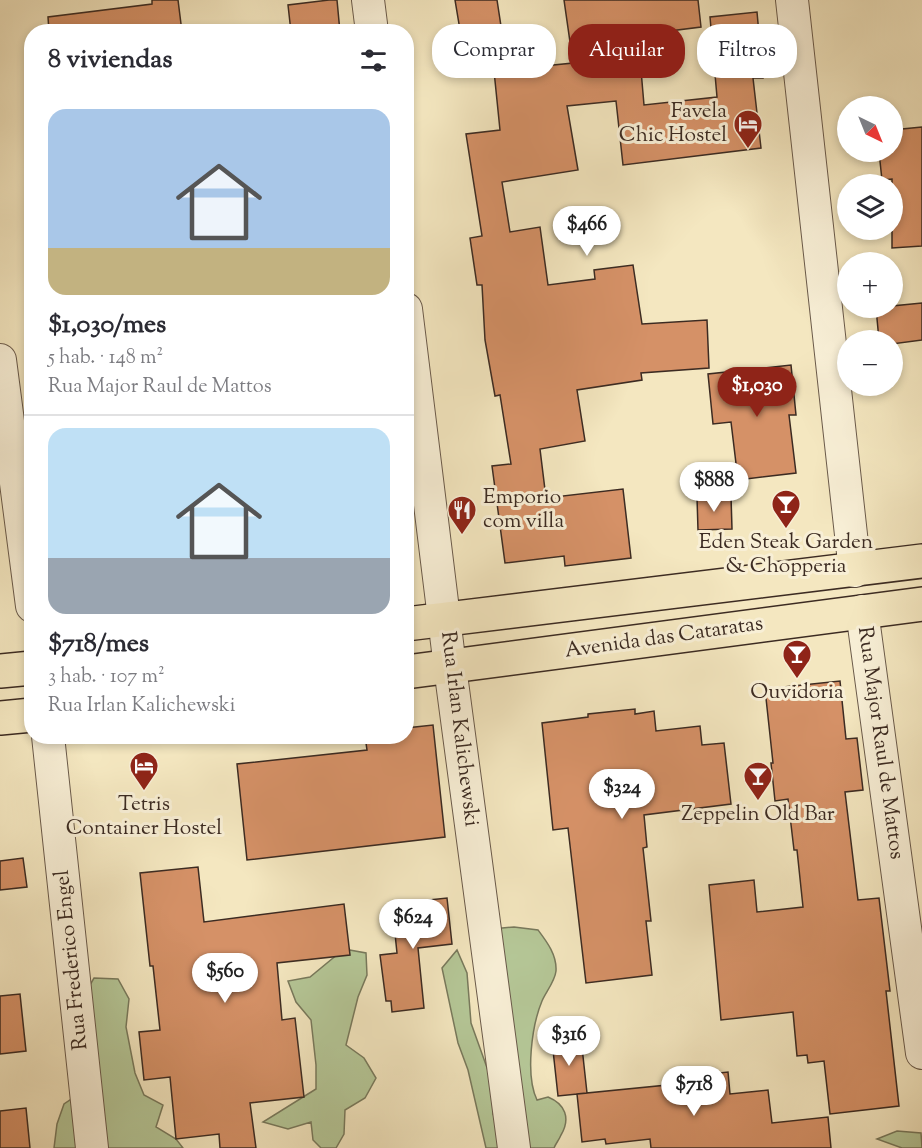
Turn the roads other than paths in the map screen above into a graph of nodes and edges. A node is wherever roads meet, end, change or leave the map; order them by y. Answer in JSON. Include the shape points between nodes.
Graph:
{"nodes":[{"id":1,"x":368,"y":0,"type":"edge"},
{"id":2,"x":792,"y":0,"type":"edge"},
{"id":3,"x":371,"y":24,"type":"edge"},
{"id":4,"x":0,"y":360,"type":"edge"},
{"id":5,"x":414,"y":373,"type":"edge"},
{"id":6,"x":24,"y":544,"type":"edge"},
{"id":7,"x":922,"y":561,"type":"edge"},
{"id":8,"x":855,"y":571,"type":"junction"},
{"id":9,"x":922,"y":604,"type":"edge"},
{"id":10,"x":862,"y":610,"type":"junction"},
{"id":11,"x":445,"y":619,"type":"junction"},
{"id":12,"x":414,"y":623,"type":"edge"},
{"id":13,"x":450,"y":667,"type":"junction"},
{"id":14,"x":24,"y":669,"type":"edge"},
{"id":15,"x":0,"y":671,"type":"edge"},
{"id":16,"x":414,"y":671,"type":"edge"},
{"id":17,"x":24,"y":716,"type":"edge"},
{"id":18,"x":0,"y":718,"type":"edge"},
{"id":19,"x":49,"y":744,"type":"edge"},
{"id":20,"x":922,"y":1053,"type":"edge"},
{"id":21,"x":92,"y":1148,"type":"edge"},
{"id":22,"x":514,"y":1148,"type":"edge"}],
"edges":[{"from":1,"to":3,"type":"street"},
{"from":2,"to":8,"type":"street"},
{"from":4,"to":6,"type":"street"},
{"from":5,"to":11,"type":"street","name":"Rua Irlan Kalichewski"},
{"from":7,"to":8,"type":"main road","name":"Avenida das Cataratas"},
{"from":8,"to":11,"type":"main road","name":"Avenida das Cataratas"},
{"from":9,"to":10,"type":"main road","name":"Avenida das Cataratas"},
{"from":10,"to":13,"type":"main road","name":"Avenida das Cataratas"},
{"from":10,"to":20,"type":"street","name":"Rua Major Raul de Mattos"},
{"from":11,"to":12,"type":"main road","name":"Avenida das Cataratas"},
{"from":11,"to":13,"type":"street","name":"Rua Irlan Kalichewski"},
{"from":13,"to":16,"type":"main road","name":"Avenida das Cataratas"},
{"from":13,"to":22,"type":"street","name":"Rua Irlan Kalichewski"},
{"from":14,"to":15,"type":"main road"},
{"from":17,"to":18,"type":"main road"},
{"from":19,"to":21,"type":"street","name":"Rua Frederico Engel"}]}
